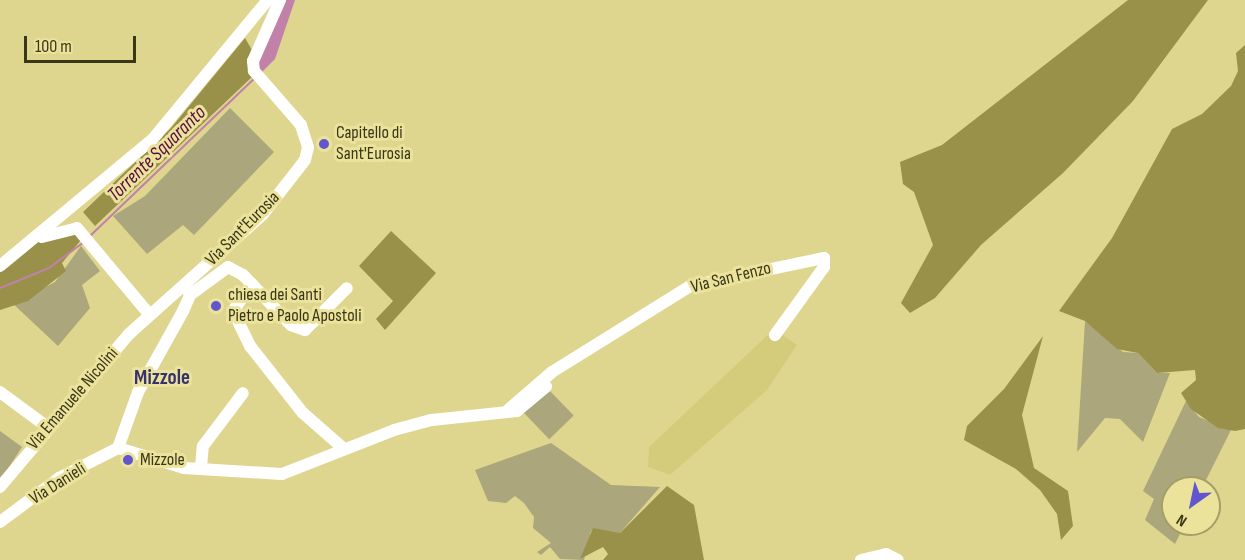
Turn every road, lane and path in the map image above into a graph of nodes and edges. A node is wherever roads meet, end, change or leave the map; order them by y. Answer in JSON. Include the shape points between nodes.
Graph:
{"nodes":[{"id":1,"x":268,"y":0,"type":"edge"},
{"id":2,"x":280,"y":0,"type":"edge"},
{"id":3,"x":246,"y":28,"type":"junction"},
{"id":4,"x":258,"y":49,"type":"junction"},
{"id":5,"x":40,"y":237,"type":"junction"},
{"id":6,"x":0,"y":266,"type":"edge"},
{"id":7,"x":252,"y":284,"type":"junction"},
{"id":8,"x":347,"y":288,"type":"dead end"},
{"id":9,"x":188,"y":290,"type":"junction"},
{"id":10,"x":149,"y":314,"type":"junction"},
{"id":11,"x":775,"y":335,"type":"dead end"},
{"id":12,"x":546,"y":387,"type":"dead end"},
{"id":13,"x":0,"y":392,"type":"edge"},
{"id":14,"x":243,"y":393,"type":"dead end"},
{"id":15,"x":508,"y":410,"type":"junction"},
{"id":16,"x":46,"y":426,"type":"junction"},
{"id":17,"x":118,"y":448,"type":"junction"},
{"id":18,"x":344,"y":449,"type":"junction"},
{"id":19,"x":201,"y":467,"type":"junction"},
{"id":20,"x":0,"y":487,"type":"edge"},
{"id":21,"x":0,"y":522,"type":"edge"},
{"id":22,"x":861,"y":560,"type":"edge"},
{"id":23,"x":897,"y":560,"type":"edge"}],
"edges":[{"from":1,"to":3,"type":"street"},
{"from":2,"to":4,"type":"street","name":"Via Sant'Eurosia"},
{"from":3,"to":4,"type":"street"},
{"from":3,"to":5,"type":"street","via":[[152,140]]},
{"from":4,"to":9,"type":"street","name":"Via Sant'Eurosia","via":[[257,75],[301,125],[308,147],[304,160],[263,214]]},
{"from":5,"to":6,"type":"street"},
{"from":5,"to":10,"type":"street","via":[[77,228]]},
{"from":7,"to":8,"type":"street","via":[[291,325],[305,330]]},
{"from":7,"to":9,"type":"street","via":[[228,267]]},
{"from":7,"to":18,"type":"street","via":[[234,311],[250,346],[303,413]]},
{"from":9,"to":10,"type":"street","name":"Via Emanuele Nicolini"},
{"from":9,"to":17,"type":"street","via":[[138,392]]},
{"from":10,"to":16,"type":"street","name":"Via Emanuele Nicolini"},
{"from":11,"to":15,"type":"street","name":"Via San Fenzo","via":[[824,267],[824,258],[690,286],[552,372]]},
{"from":12,"to":15,"type":"street","via":[[521,410]]},
{"from":13,"to":16,"type":"street"},
{"from":14,"to":19,"type":"street","via":[[203,446]]},
{"from":15,"to":18,"type":"street","via":[[432,420]]},
{"from":16,"to":20,"type":"street","name":"Via Emanuele Nicolini"},
{"from":17,"to":19,"type":"street","via":[[162,463]]},
{"from":17,"to":21,"type":"street","name":"Via Danieli","via":[[59,478]]},
{"from":18,"to":19,"type":"street","via":[[282,474]]},
{"from":22,"to":23,"type":"street","via":[[886,554]]}]}
